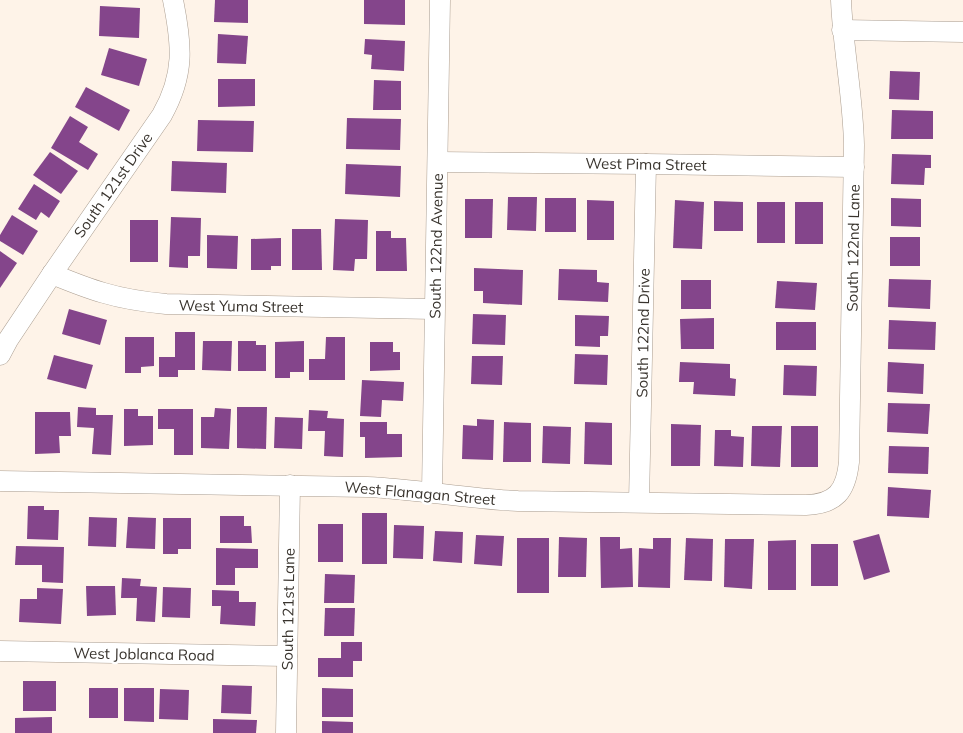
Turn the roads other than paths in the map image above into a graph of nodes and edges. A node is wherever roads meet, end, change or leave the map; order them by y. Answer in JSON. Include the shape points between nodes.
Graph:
{"nodes":[{"id":1,"x":173,"y":0,"type":"edge"},
{"id":2,"x":440,"y":0,"type":"edge"},
{"id":3,"x":841,"y":0,"type":"edge"},
{"id":4,"x":842,"y":30,"type":"junction"},
{"id":5,"x":963,"y":32,"type":"edge"},
{"id":6,"x":438,"y":162,"type":"junction"},
{"id":7,"x":646,"y":164,"type":"junction"},
{"id":8,"x":854,"y":168,"type":"junction"},
{"id":9,"x":52,"y":274,"type":"junction"},
{"id":10,"x":434,"y":310,"type":"junction"},
{"id":11,"x":0,"y":355,"type":"edge"},
{"id":12,"x":0,"y":481,"type":"edge"},
{"id":13,"x":290,"y":485,"type":"junction"},
{"id":14,"x":432,"y":492,"type":"junction"},
{"id":15,"x":838,"y":495,"type":"joint"},
{"id":16,"x":640,"y":502,"type":"junction"},
{"id":17,"x":0,"y":651,"type":"edge"},
{"id":18,"x":287,"y":656,"type":"junction"},
{"id":19,"x":286,"y":733,"type":"edge"}],
"edges":[{"from":1,"to":9,"type":"street","name":"South 121st Drive","via":[[180,57],[179,72],[169,103]]},
{"from":2,"to":6,"type":"street","name":"South 122nd Avenue"},
{"from":3,"to":4,"type":"street","name":"South 122nd Lane"},
{"from":4,"to":5,"type":"street"},
{"from":4,"to":8,"type":"street","name":"South 122nd Lane","via":[[853,114]]},
{"from":6,"to":7,"type":"street","name":"West Pima Street"},
{"from":6,"to":10,"type":"street","name":"South 122nd Avenue"},
{"from":7,"to":8,"type":"street","name":"West Pima Street"},
{"from":7,"to":16,"type":"street","name":"South 122nd Drive"},
{"from":8,"to":15,"type":"street","name":"South 122nd Lane","via":[[849,462],[848,474]]},
{"from":9,"to":10,"type":"street","name":"West Yuma Street","via":[[103,293],[166,304]]},
{"from":9,"to":11,"type":"street","name":"South 121st Drive"},
{"from":10,"to":14,"type":"street","name":"South 122nd Avenue"},
{"from":12,"to":13,"type":"street","name":"West Flanagan Street"},
{"from":13,"to":14,"type":"street","name":"West Flanagan Street"},
{"from":13,"to":18,"type":"street","name":"South 121st Lane"},
{"from":14,"to":16,"type":"street","name":"West Flanagan Street","via":[[503,500]]},
{"from":15,"to":16,"type":"street","name":"West Flanagan Street","via":[[817,504]]},
{"from":17,"to":18,"type":"street","name":"West Joblanca Road"},
{"from":18,"to":19,"type":"street","name":"South 121st Lane"}]}
